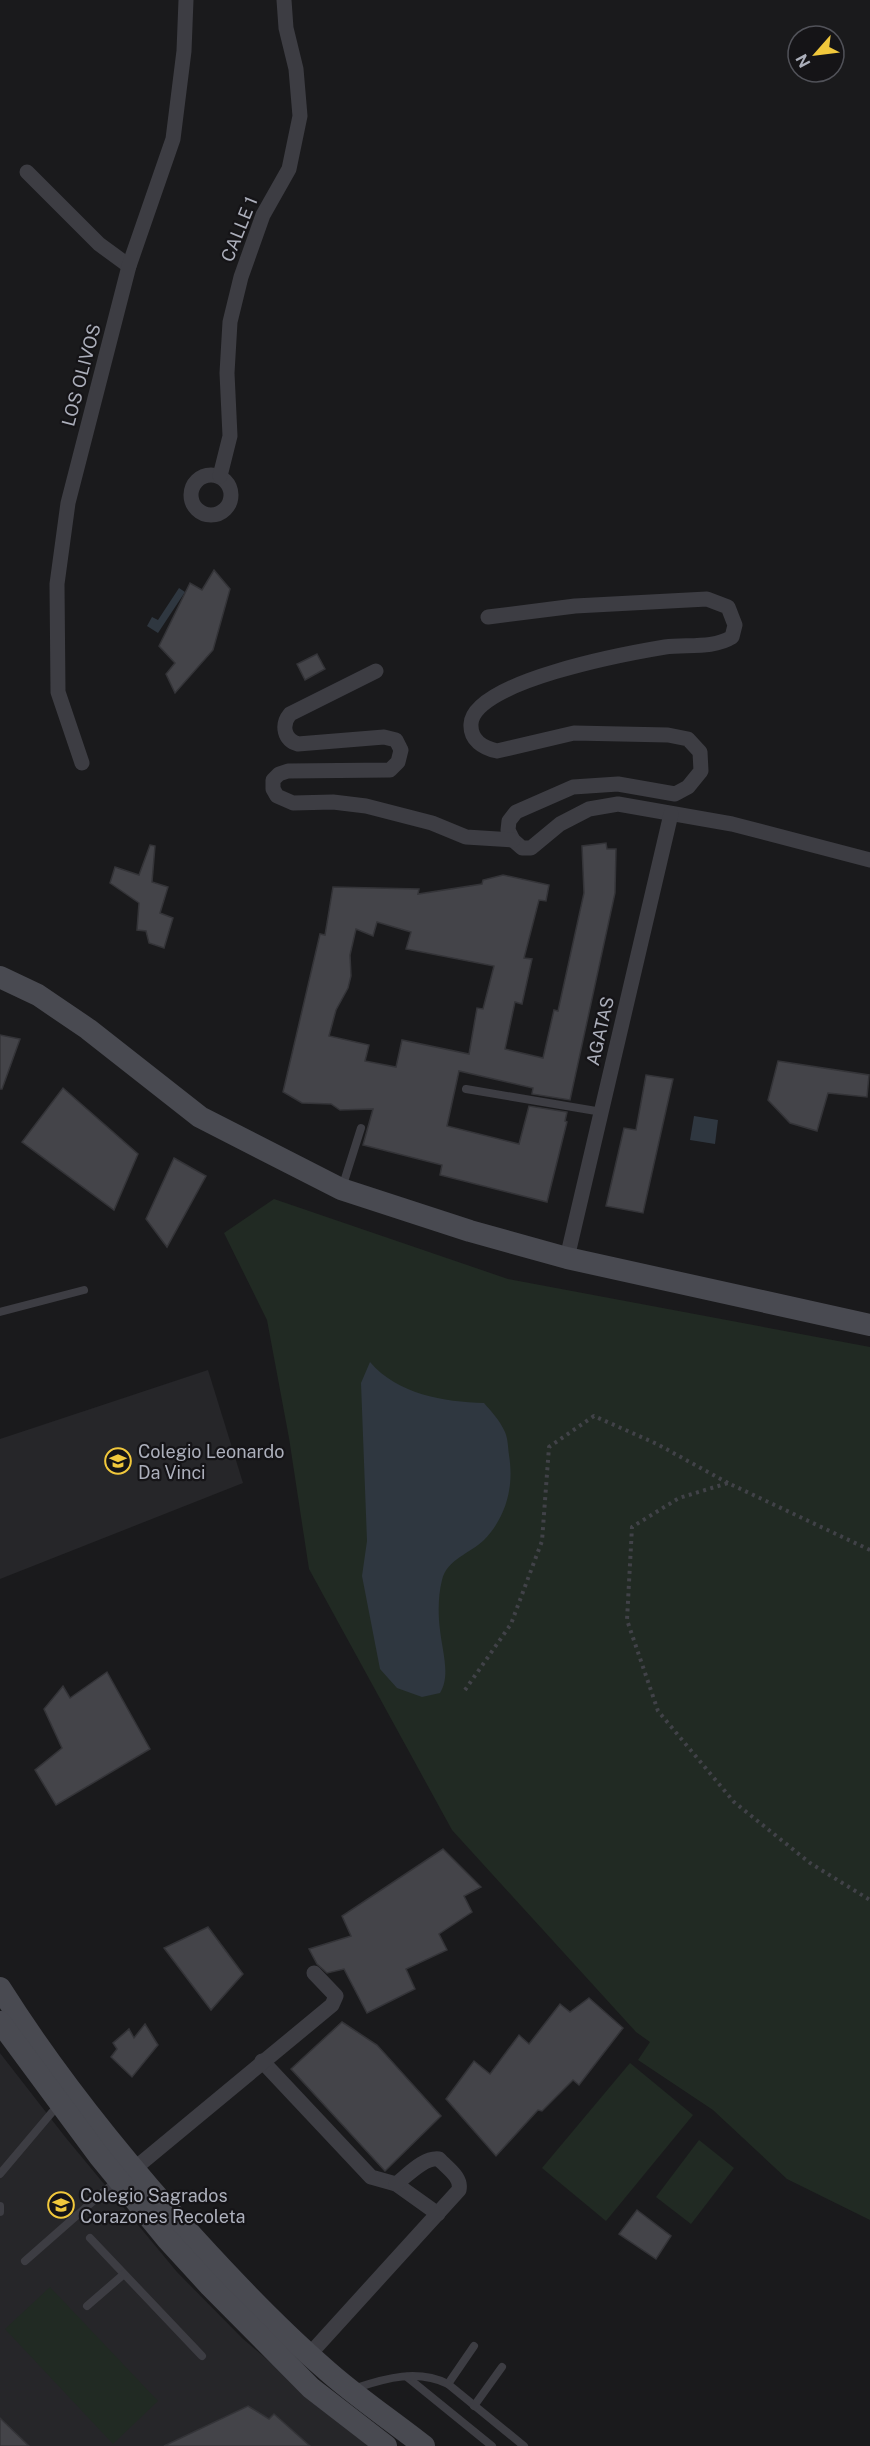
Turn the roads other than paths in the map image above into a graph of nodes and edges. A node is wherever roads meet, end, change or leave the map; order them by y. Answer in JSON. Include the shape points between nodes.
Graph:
{"nodes":[{"id":1,"x":186,"y":0,"type":"edge"},
{"id":2,"x":284,"y":0,"type":"edge"},
{"id":3,"x":27,"y":172,"type":"dead end"},
{"id":4,"x":129,"y":266,"type":"junction"},
{"id":5,"x":220,"y":476,"type":"dead end"},
{"id":6,"x":488,"y":617,"type":"dead end"},
{"id":7,"x":376,"y":671,"type":"dead end"},
{"id":8,"x":82,"y":763,"type":"dead end"},
{"id":9,"x":671,"y":813,"type":"junction"},
{"id":10,"x":513,"y":840,"type":"junction"},
{"id":11,"x":870,"y":861,"type":"edge"},
{"id":12,"x":0,"y":977,"type":"edge"},
{"id":13,"x":465,"y":1089,"type":"dead end"},
{"id":14,"x":602,"y":1112,"type":"junction"},
{"id":15,"x":361,"y":1128,"type":"dead end"},
{"id":16,"x":341,"y":1189,"type":"junction"},
{"id":17,"x":567,"y":1258,"type":"junction"},
{"id":18,"x":84,"y":1290,"type":"dead end"},
{"id":19,"x":0,"y":1312,"type":"edge"},
{"id":20,"x":870,"y":1325,"type":"edge"},
{"id":21,"x":314,"y":1973,"type":"dead end"},
{"id":22,"x":0,"y":1988,"type":"edge"},
{"id":23,"x":0,"y":2022,"type":"edge"},
{"id":24,"x":262,"y":2061,"type":"junction"},
{"id":25,"x":59,"y":2103,"type":"junction"},
{"id":26,"x":0,"y":2174,"type":"edge"},
{"id":27,"x":126,"y":2174,"type":"junction"},
{"id":28,"x":396,"y":2184,"type":"junction"},
{"id":29,"x":0,"y":2206,"type":"edge"},
{"id":30,"x":0,"y":2212,"type":"edge"},
{"id":31,"x":438,"y":2214,"type":"junction"},
{"id":32,"x":90,"y":2238,"type":"dead end"},
{"id":33,"x":25,"y":2261,"type":"dead end"},
{"id":34,"x":124,"y":2274,"type":"junction"},
{"id":35,"x":87,"y":2306,"type":"dead end"},
{"id":36,"x":474,"y":2346,"type":"dead end"},
{"id":37,"x":309,"y":2355,"type":"junction"},
{"id":38,"x":202,"y":2356,"type":"dead end"},
{"id":39,"x":502,"y":2367,"type":"dead end"},
{"id":40,"x":407,"y":2377,"type":"junction"},
{"id":41,"x":448,"y":2384,"type":"junction"},
{"id":42,"x":352,"y":2390,"type":"junction"},
{"id":43,"x":474,"y":2406,"type":"junction"},
{"id":44,"x":386,"y":2446,"type":"edge"},
{"id":45,"x":424,"y":2446,"type":"edge"},
{"id":46,"x":492,"y":2446,"type":"edge"},
{"id":47,"x":524,"y":2446,"type":"edge"}],
"edges":[{"from":1,"to":4,"type":"street","name":"LOS OLIVOS","via":[[173,139]]},
{"from":2,"to":5,"type":"street","name":"CALLE 1","via":[[300,116],[289,169],[263,215],[230,322],[230,436]]},
{"from":3,"to":4,"type":"street","via":[[99,244]]},
{"from":4,"to":8,"type":"street","name":"LOS OLIVOS","via":[[68,503],[57,584],[58,692]]},
{"from":6,"to":10,"type":"street","via":[[575,606],[707,598],[728,607],[735,625],[732,637],[723,642],[668,647],[583,663],[526,681],[478,708],[471,719],[471,731],[477,742],[496,751],[574,733],[668,735],[688,739],[700,752],[701,771],[688,788],[675,794],[618,784],[573,787],[516,812],[508,830]]},
{"from":7,"to":10,"type":"street","via":[[290,714],[284,728],[291,742],[298,744],[384,737],[396,740],[401,750],[398,762],[390,770],[288,771],[273,780],[277,796],[293,803],[366,806],[432,823],[466,837]]},
{"from":9,"to":10,"type":"street","via":[[618,804],[590,809],[560,824],[531,848],[522,848]]},
{"from":9,"to":11,"type":"street","via":[[732,824]]},
{"from":9,"to":14,"type":"street","name":"AGATAS"},
{"from":12,"to":16,"type":"main road","via":[[38,995],[88,1029],[200,1117]]},
{"from":13,"to":14,"type":"lane"},
{"from":14,"to":17,"type":"street","name":"AGATAS"},
{"from":15,"to":16,"type":"lane"},
{"from":16,"to":17,"type":"main road"},
{"from":17,"to":20,"type":"main road"},
{"from":18,"to":19,"type":"lane"},
{"from":21,"to":24,"type":"street","via":[[336,1996],[332,2005]]},
{"from":22,"to":27,"type":"main road"},
{"from":23,"to":25,"type":"main road"},
{"from":24,"to":27,"type":"street"},
{"from":24,"to":28,"type":"street","via":[[371,2177]]},
{"from":25,"to":26,"type":"lane"},
{"from":25,"to":27,"type":"main road"},
{"from":27,"to":33,"type":"lane"},
{"from":27,"to":37,"type":"main road"},
{"from":27,"to":44,"type":"main road","via":[[210,2286],[311,2388]]},
{"from":28,"to":31,"type":"street"},
{"from":28,"to":31,"type":"street","via":[[430,2160],[439,2159],[460,2185]]},
{"from":29,"to":30,"type":"lane"},
{"from":31,"to":37,"type":"street"},
{"from":32,"to":34,"type":"lane"},
{"from":34,"to":35,"type":"lane"},
{"from":34,"to":38,"type":"lane"},
{"from":36,"to":41,"type":"lane"},
{"from":37,"to":42,"type":"main road"},
{"from":39,"to":43,"type":"lane"},
{"from":40,"to":41,"type":"lane","via":[[434,2377]]},
{"from":40,"to":42,"type":"lane","via":[[383,2379]]},
{"from":40,"to":46,"type":"lane"},
{"from":41,"to":43,"type":"lane"},
{"from":42,"to":45,"type":"main road"},
{"from":43,"to":47,"type":"lane"}]}
